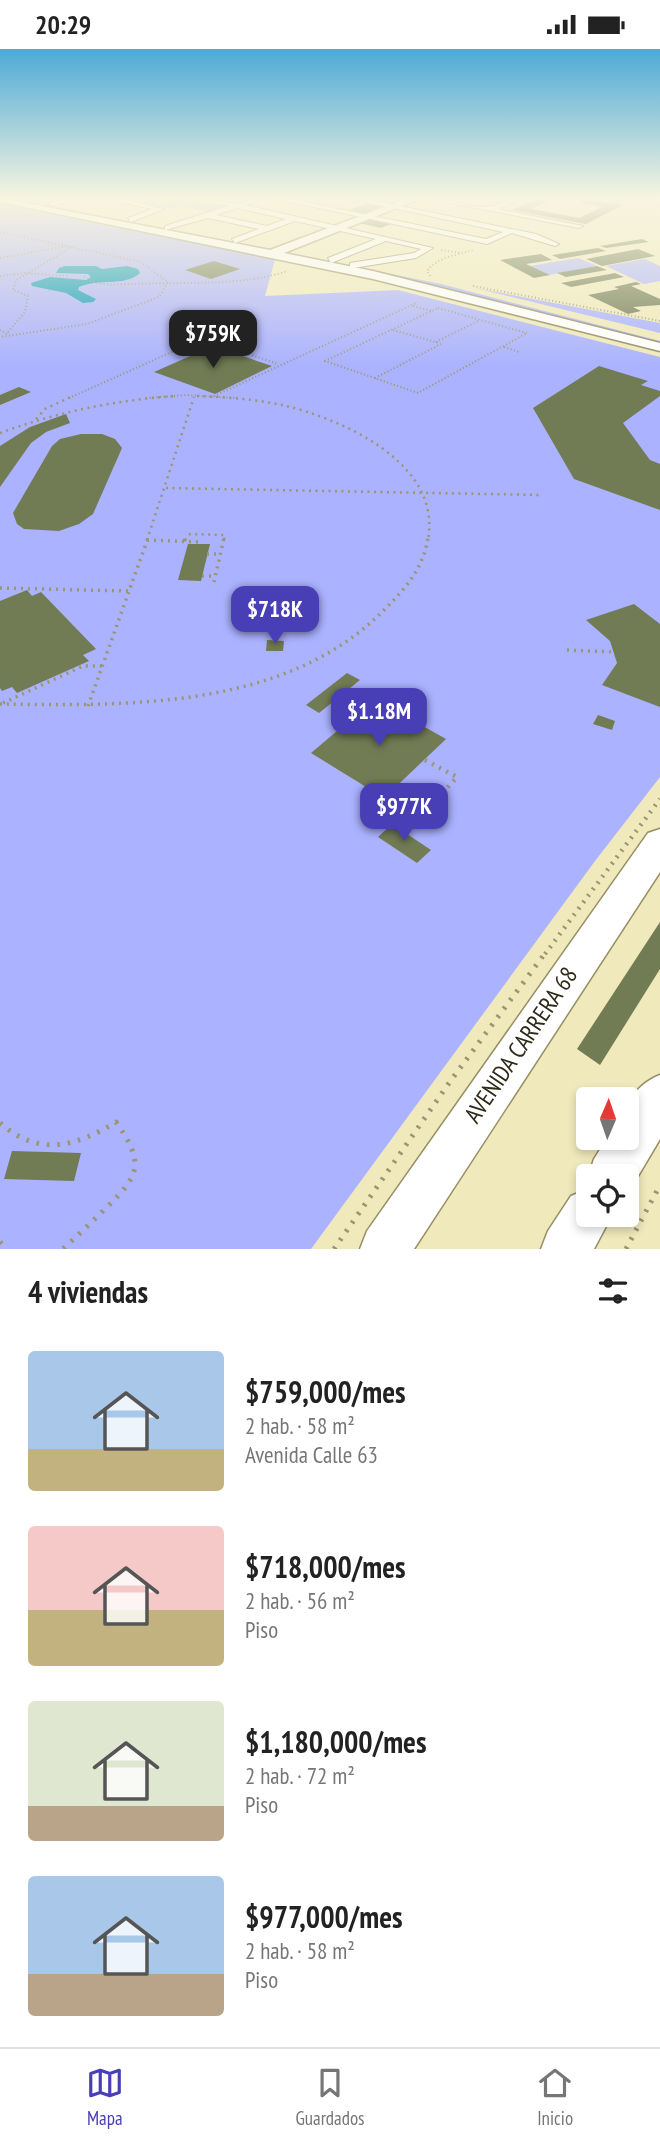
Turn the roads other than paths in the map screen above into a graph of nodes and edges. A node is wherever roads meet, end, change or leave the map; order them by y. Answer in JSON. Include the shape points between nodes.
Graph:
{"nodes":[{"id":1,"x":285,"y":254,"type":"edge"},
{"id":2,"x":290,"y":254,"type":"edge"},
{"id":3,"x":346,"y":254,"type":"edge"},
{"id":4,"x":418,"y":254,"type":"edge"},
{"id":5,"x":331,"y":260,"type":"junction"},
{"id":6,"x":354,"y":265,"type":"junction"},
{"id":7,"x":660,"y":338,"type":"edge"},
{"id":8,"x":660,"y":347,"type":"edge"},
{"id":9,"x":660,"y":843,"type":"edge"},
{"id":10,"x":660,"y":1097,"type":"edge"},
{"id":11,"x":618,"y":1164,"type":"edge"},
{"id":12,"x":579,"y":1227,"type":"edge"},
{"id":13,"x":385,"y":1249,"type":"edge"},
{"id":14,"x":566,"y":1249,"type":"edge"}],
"edges":[{"from":1,"to":8,"type":"main road"},
{"from":2,"to":5,"type":"main road"},
{"from":3,"to":5,"type":"street"},
{"from":4,"to":6,"type":"street"},
{"from":5,"to":6,"type":"main road"},
{"from":6,"to":7,"type":"main road"},
{"from":9,"to":13,"type":"main road","name":"AVENIDA CARRERA 68"},
{"from":10,"to":11,"type":"main road"},
{"from":12,"to":14,"type":"main road"}]}
